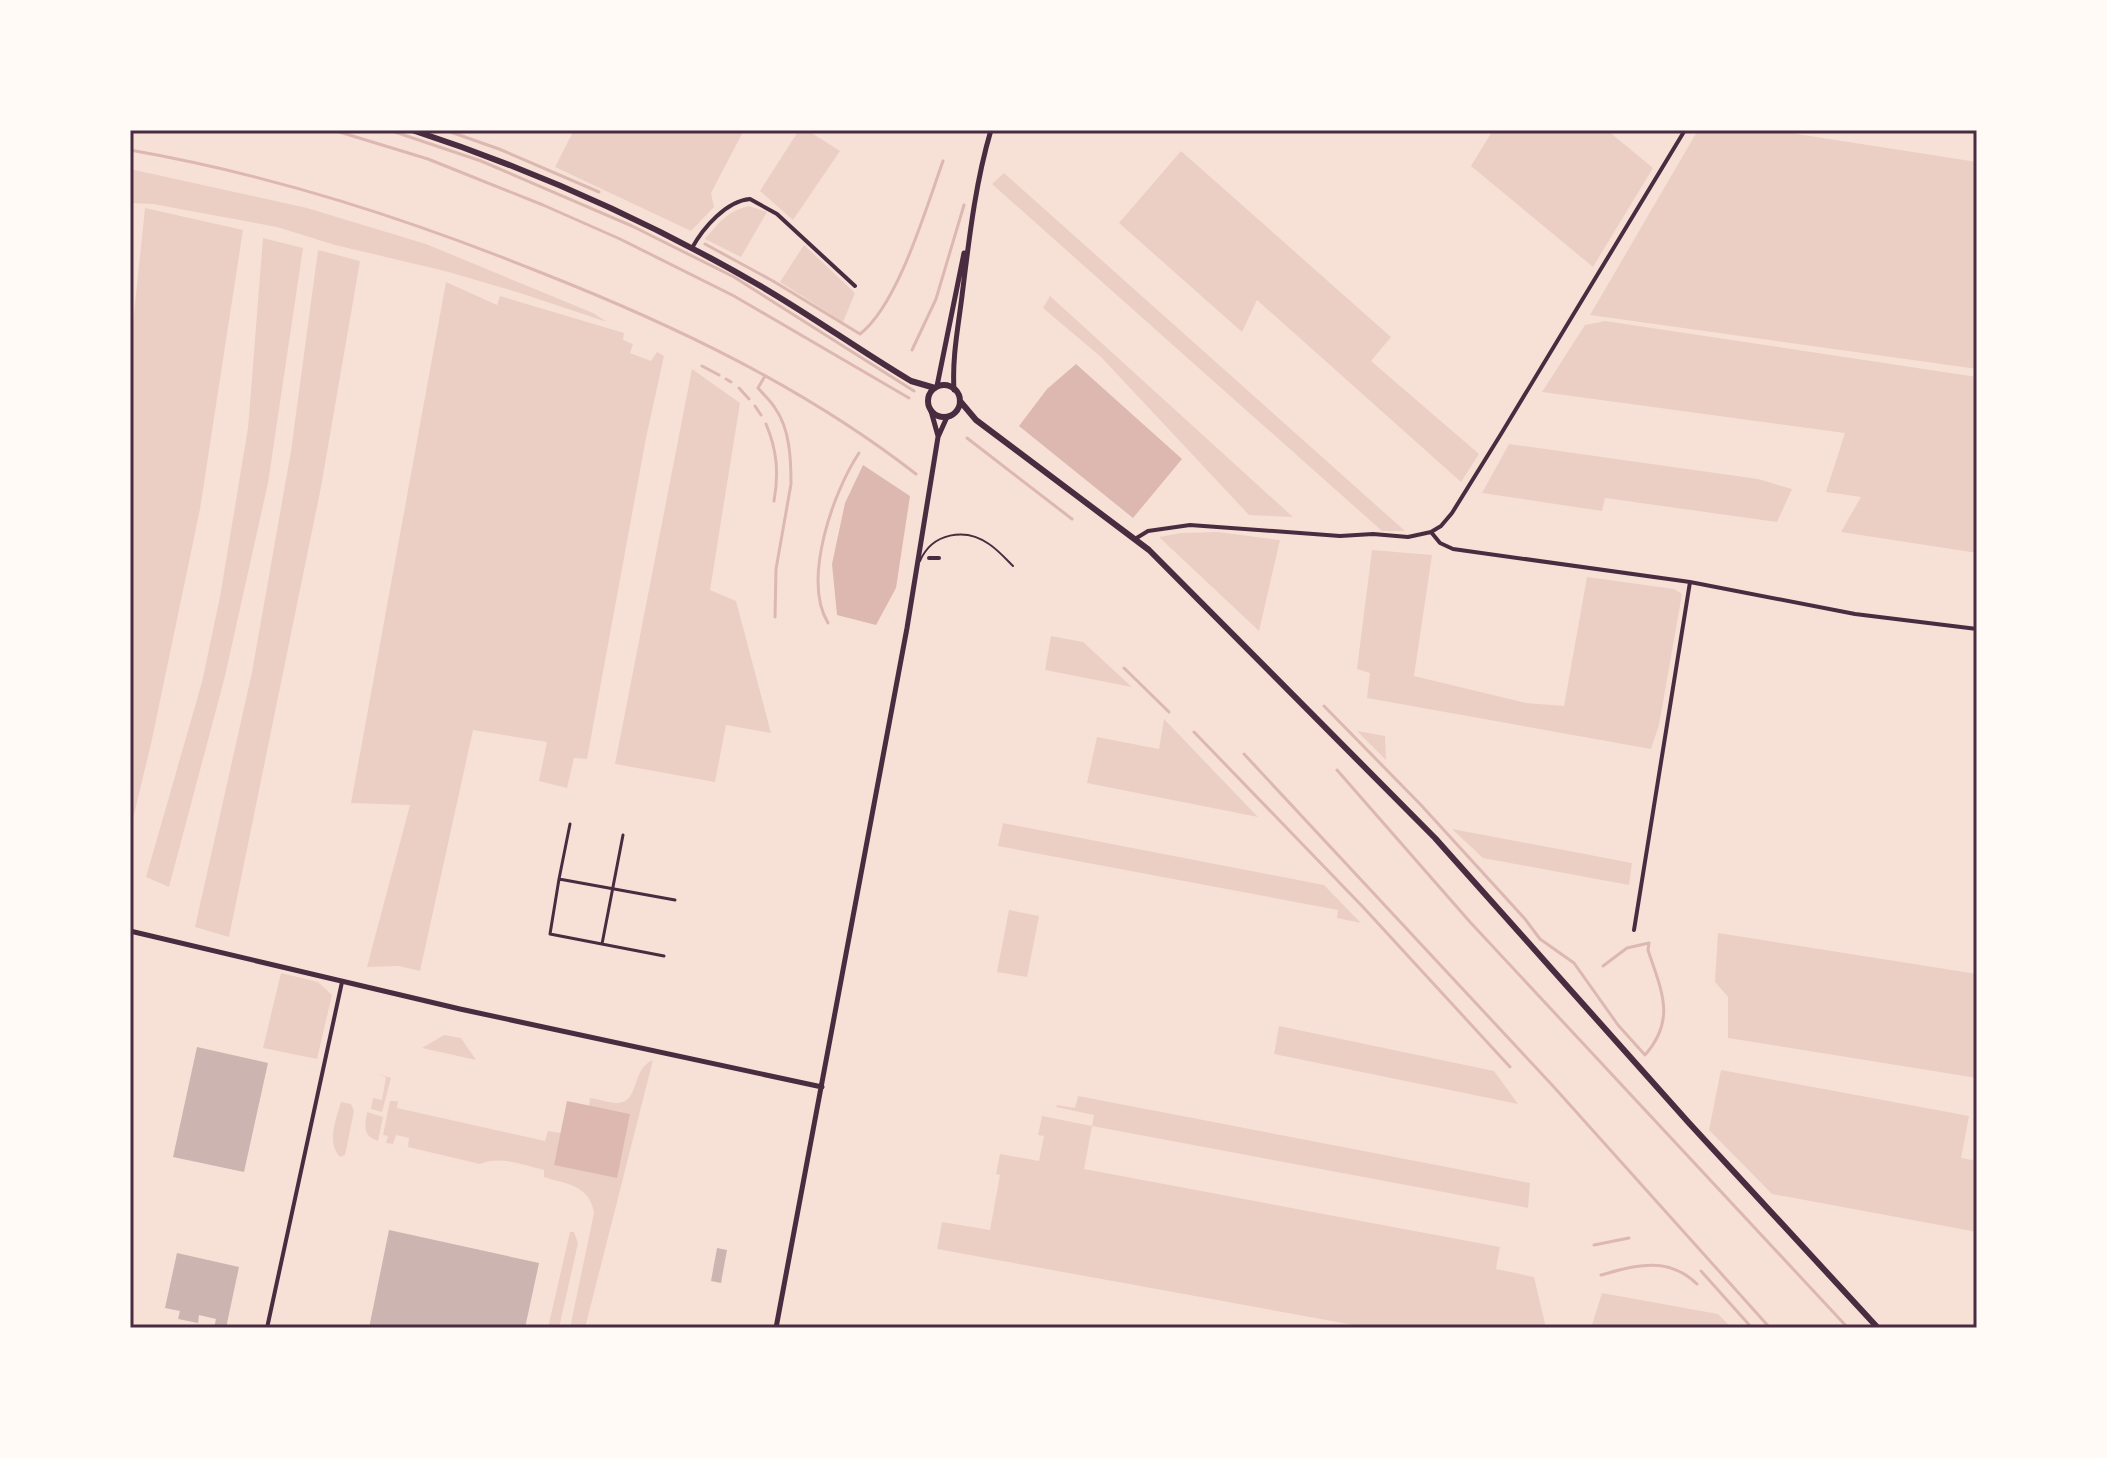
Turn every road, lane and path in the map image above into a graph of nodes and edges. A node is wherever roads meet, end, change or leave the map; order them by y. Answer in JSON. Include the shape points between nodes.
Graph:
{"nodes":[{"id":1,"x":412,"y":130,"type":"edge"},
{"id":2,"x":991,"y":130,"type":"edge"},
{"id":3,"x":1685,"y":130,"type":"edge"},
{"id":4,"x":970,"y":229,"type":"junction"},
{"id":5,"x":692,"y":248,"type":"junction"},
{"id":6,"x":855,"y":286,"type":"dead end"},
{"id":7,"x":911,"y":381,"type":"junction"},
{"id":8,"x":936,"y":387,"type":"junction"},
{"id":9,"x":954,"y":390,"type":"junction"},
{"id":10,"x":927,"y":398,"type":"junction"},
{"id":11,"x":960,"y":401,"type":"junction"},
{"id":12,"x":931,"y":411,"type":"junction"},
{"id":13,"x":955,"y":413,"type":"junction"},
{"id":14,"x":947,"y":417,"type":"junction"},
{"id":15,"x":976,"y":420,"type":"junction"},
{"id":16,"x":938,"y":437,"type":"junction"},
{"id":17,"x":1431,"y":532,"type":"junction"},
{"id":18,"x":1135,"y":539,"type":"junction"},
{"id":19,"x":929,"y":558,"type":"dead end"},
{"id":20,"x":939,"y":558,"type":"dead end"},
{"id":21,"x":1013,"y":566,"type":"dead end"},
{"id":22,"x":916,"y":574,"type":"junction"},
{"id":23,"x":1690,"y":582,"type":"junction"},
{"id":24,"x":1977,"y":629,"type":"edge"},
{"id":25,"x":570,"y":824,"type":"dead end"},
{"id":26,"x":623,"y":835,"type":"dead end"},
{"id":27,"x":559,"y":879,"type":"junction"},
{"id":28,"x":613,"y":889,"type":"junction"},
{"id":29,"x":675,"y":900,"type":"dead end"},
{"id":30,"x":1634,"y":930,"type":"dead end"},
{"id":31,"x":130,"y":931,"type":"edge"},
{"id":32,"x":602,"y":944,"type":"junction"},
{"id":33,"x":664,"y":956,"type":"dead end"},
{"id":34,"x":343,"y":979,"type":"junction"},
{"id":35,"x":822,"y":1087,"type":"junction"},
{"id":36,"x":267,"y":1328,"type":"edge"},
{"id":37,"x":776,"y":1328,"type":"edge"},
{"id":38,"x":1878,"y":1328,"type":"edge"}],
"edges":[{"from":1,"to":5,"type":"highway","via":[[528,173]]},
{"from":2,"to":4,"type":"street"},
{"from":3,"to":17,"type":"street","via":[[1452,513]]},
{"from":4,"to":8,"type":"street"},
{"from":4,"to":9,"type":"street","via":[[952,365]]},
{"from":5,"to":6,"type":"street","via":[[724,209],[750,199],[777,214]]},
{"from":5,"to":7,"type":"highway"},
{"from":7,"to":8,"type":"highway"},
{"from":7,"to":10,"type":"highway"},
{"from":8,"to":9,"type":"highway"},
{"from":8,"to":10,"type":"highway"},
{"from":9,"to":11,"type":"highway"},
{"from":10,"to":12,"type":"highway"},
{"from":11,"to":13,"type":"highway"},
{"from":11,"to":15,"type":"highway"},
{"from":12,"to":14,"type":"highway"},
{"from":12,"to":16,"type":"street"},
{"from":13,"to":14,"type":"highway"},
{"from":13,"to":15,"type":"highway"},
{"from":14,"to":16,"type":"street"},
{"from":15,"to":18,"type":"highway"},
{"from":16,"to":22,"type":"street"},
{"from":17,"to":18,"type":"street","via":[[1340,536],[1190,525],[1148,531]]},
{"from":17,"to":23,"type":"street","via":[[1453,549]]},
{"from":18,"to":38,"type":"highway","via":[[1435,838]]},
{"from":19,"to":20,"type":"street"},
{"from":21,"to":22,"type":"lane","via":[[978,538],[950,535],[927,550]]},
{"from":22,"to":35,"type":"street"},
{"from":23,"to":24,"type":"street","via":[[1855,614]]},
{"from":23,"to":30,"type":"street"},
{"from":25,"to":27,"type":"street"},
{"from":26,"to":28,"type":"street"},
{"from":27,"to":28,"type":"street"},
{"from":27,"to":32,"type":"street","via":[[550,934]]},
{"from":28,"to":29,"type":"street"},
{"from":28,"to":32,"type":"street"},
{"from":31,"to":34,"type":"street"},
{"from":32,"to":33,"type":"street"},
{"from":34,"to":35,"type":"street"},
{"from":34,"to":36,"type":"street"},
{"from":35,"to":37,"type":"street"}]}
